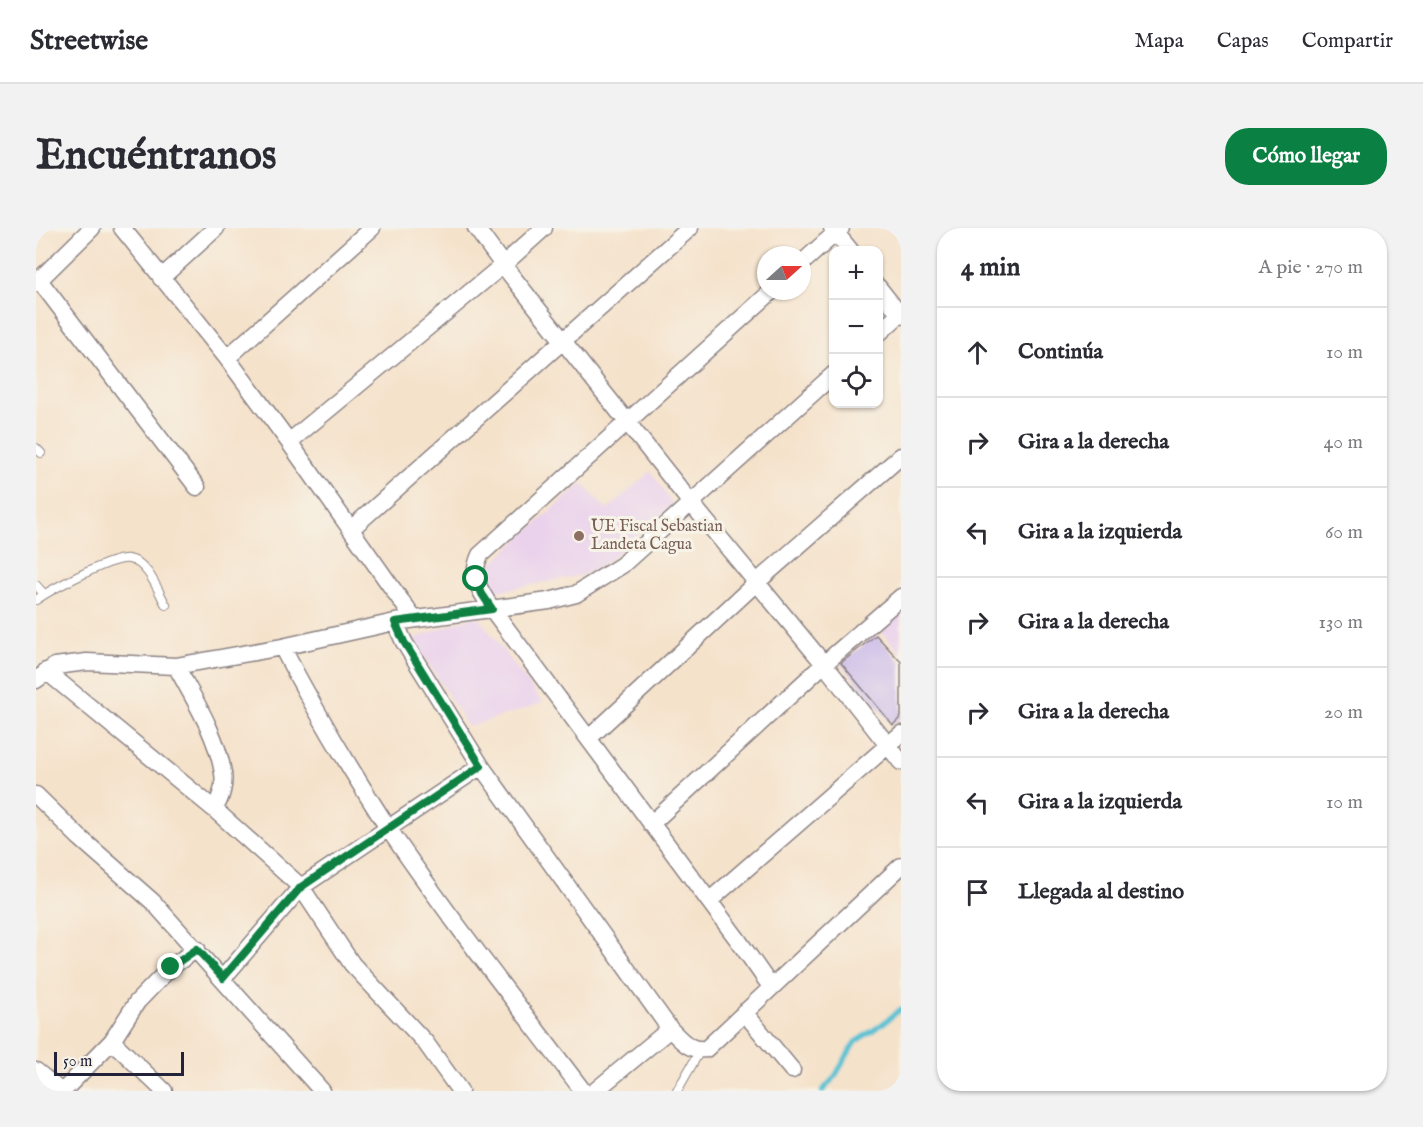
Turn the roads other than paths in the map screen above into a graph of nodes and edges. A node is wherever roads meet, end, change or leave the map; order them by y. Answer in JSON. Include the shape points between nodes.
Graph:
{"nodes":[{"id":1,"x":92,"y":228,"type":"edge"},
{"id":2,"x":122,"y":228,"type":"edge"},
{"id":3,"x":216,"y":228,"type":"edge"},
{"id":4,"x":372,"y":228,"type":"edge"},
{"id":5,"x":476,"y":228,"type":"edge"},
{"id":6,"x":544,"y":228,"type":"edge"},
{"id":7,"x":690,"y":228,"type":"edge"},
{"id":8,"x":836,"y":229,"type":"edge"},
{"id":9,"x":847,"y":246,"type":"edge"},
{"id":10,"x":811,"y":254,"type":"edge"},
{"id":11,"x":503,"y":265,"type":"junction"},
{"id":12,"x":161,"y":278,"type":"junction"},
{"id":13,"x":38,"y":282,"type":"edge"},
{"id":14,"x":883,"y":292,"type":"edge"},
{"id":15,"x":762,"y":300,"type":"edge"},
{"id":16,"x":901,"y":315,"type":"edge"},
{"id":17,"x":883,"y":331,"type":"edge"},
{"id":18,"x":563,"y":340,"type":"junction"},
{"id":19,"x":226,"y":358,"type":"junction"},
{"id":20,"x":829,"y":379,"type":"edge"},
{"id":21,"x":628,"y":423,"type":"junction"},
{"id":22,"x":289,"y":442,"type":"junction"},
{"id":23,"x":901,"y":456,"type":"edge"},
{"id":24,"x":197,"y":487,"type":"dead end"},
{"id":25,"x":691,"y":503,"type":"junction"},
{"id":26,"x":351,"y":529,"type":"junction"},
{"id":27,"x":757,"y":582,"type":"junction"},
{"id":28,"x":36,"y":585,"type":"edge"},
{"id":29,"x":44,"y":594,"type":"junction"},
{"id":30,"x":901,"y":597,"type":"edge"},
{"id":31,"x":36,"y":600,"type":"edge"},
{"id":32,"x":166,"y":605,"type":"dead end"},
{"id":33,"x":492,"y":609,"type":"junction"},
{"id":34,"x":414,"y":619,"type":"junction"},
{"id":35,"x":395,"y":622,"type":"junction"},
{"id":36,"x":282,"y":647,"type":"junction"},
{"id":37,"x":824,"y":664,"type":"junction"},
{"id":38,"x":176,"y":666,"type":"junction"},
{"id":39,"x":41,"y":675,"type":"edge"},
{"id":40,"x":589,"y":738,"type":"junction"},
{"id":41,"x":895,"y":740,"type":"edge"},
{"id":42,"x":901,"y":762,"type":"edge"},
{"id":43,"x":481,"y":766,"type":"junction"},
{"id":44,"x":36,"y":795,"type":"edge"},
{"id":45,"x":214,"y":808,"type":"junction"},
{"id":46,"x":651,"y":824,"type":"junction"},
{"id":47,"x":389,"y":828,"type":"junction"},
{"id":48,"x":901,"y":866,"type":"edge"},
{"id":49,"x":301,"y":887,"type":"junction"},
{"id":50,"x":709,"y":901,"type":"junction"},
{"id":51,"x":197,"y":949,"type":"junction"},
{"id":52,"x":223,"y":978,"type":"junction"},
{"id":53,"x":771,"y":987,"type":"junction"},
{"id":54,"x":744,"y":1012,"type":"junction"},
{"id":55,"x":670,"y":1029,"type":"junction"},
{"id":56,"x":112,"y":1041,"type":"junction"},
{"id":57,"x":701,"y":1049,"type":"junction"},
{"id":58,"x":792,"y":1070,"type":"dead end"},
{"id":59,"x":36,"y":1071,"type":"edge"},
{"id":60,"x":62,"y":1091,"type":"edge"},
{"id":61,"x":164,"y":1091,"type":"edge"},
{"id":62,"x":322,"y":1091,"type":"edge"},
{"id":63,"x":460,"y":1091,"type":"edge"},
{"id":64,"x":583,"y":1091,"type":"edge"},
{"id":65,"x":595,"y":1091,"type":"edge"},
{"id":66,"x":676,"y":1091,"type":"edge"}],
"edges":[{"from":1,"to":13,"type":"street"},
{"from":2,"to":12,"type":"street"},
{"from":3,"to":12,"type":"street"},
{"from":4,"to":19,"type":"street"},
{"from":5,"to":11,"type":"street"},
{"from":6,"to":11,"type":"street"},
{"from":7,"to":18,"type":"street"},
{"from":8,"to":9,"type":"street"},
{"from":8,"to":10,"type":"street"},
{"from":11,"to":18,"type":"street"},
{"from":11,"to":22,"type":"street"},
{"from":12,"to":19,"type":"street"},
{"from":13,"to":24,"type":"street"},
{"from":14,"to":16,"type":"street"},
{"from":15,"to":21,"type":"street"},
{"from":16,"to":17,"type":"street"},
{"from":18,"to":21,"type":"street"},
{"from":18,"to":26,"type":"street"},
{"from":19,"to":22,"type":"street"},
{"from":20,"to":25,"type":"street"},
{"from":21,"to":25,"type":"street"},
{"from":21,"to":33,"type":"street","via":[[480,555],[474,566],[476,579]]},
{"from":22,"to":26,"type":"street"},
{"from":23,"to":27,"type":"street"},
{"from":25,"to":27,"type":"street"},
{"from":25,"to":33,"type":"street","via":[[622,565],[576,594]]},
{"from":26,"to":34,"type":"street"},
{"from":27,"to":37,"type":"street"},
{"from":27,"to":40,"type":"street"},
{"from":28,"to":29,"type":"lane"},
{"from":29,"to":31,"type":"lane"},
{"from":29,"to":32,"type":"lane","via":[[116,561],[129,559],[149,575]]},
{"from":30,"to":37,"type":"street"},
{"from":33,"to":34,"type":"street"},
{"from":33,"to":40,"type":"street"},
{"from":34,"to":35,"type":"street"},
{"from":35,"to":36,"type":"street"},
{"from":35,"to":43,"type":"street"},
{"from":36,"to":38,"type":"street"},
{"from":36,"to":47,"type":"street"},
{"from":37,"to":41,"type":"street"},
{"from":37,"to":46,"type":"street"},
{"from":38,"to":39,"type":"street","via":[[87,662],[55,666]]},
{"from":38,"to":45,"type":"street","via":[[209,731],[224,775],[221,799]]},
{"from":39,"to":45,"type":"street"},
{"from":40,"to":46,"type":"street"},
{"from":41,"to":42,"type":"street"},
{"from":41,"to":50,"type":"street"},
{"from":43,"to":47,"type":"street"},
{"from":43,"to":55,"type":"street"},
{"from":44,"to":51,"type":"street","via":[[153,902]]},
{"from":45,"to":49,"type":"street"},
{"from":46,"to":50,"type":"street"},
{"from":47,"to":49,"type":"street"},
{"from":47,"to":64,"type":"street"},
{"from":48,"to":53,"type":"street"},
{"from":49,"to":52,"type":"street"},
{"from":49,"to":63,"type":"street","via":[[352,964],[425,1042]]},
{"from":50,"to":53,"type":"street"},
{"from":51,"to":52,"type":"street"},
{"from":51,"to":56,"type":"street","via":[[171,967],[137,1002]]},
{"from":52,"to":62,"type":"street"},
{"from":53,"to":54,"type":"street"},
{"from":54,"to":57,"type":"street","via":[[706,1049]]},
{"from":54,"to":58,"type":"street"},
{"from":55,"to":57,"type":"street","via":[[687,1046]]},
{"from":55,"to":65,"type":"street"},
{"from":56,"to":60,"type":"street"},
{"from":56,"to":61,"type":"street"},
{"from":57,"to":66,"type":"lane"},
{"from":59,"to":60,"type":"street"}]}
